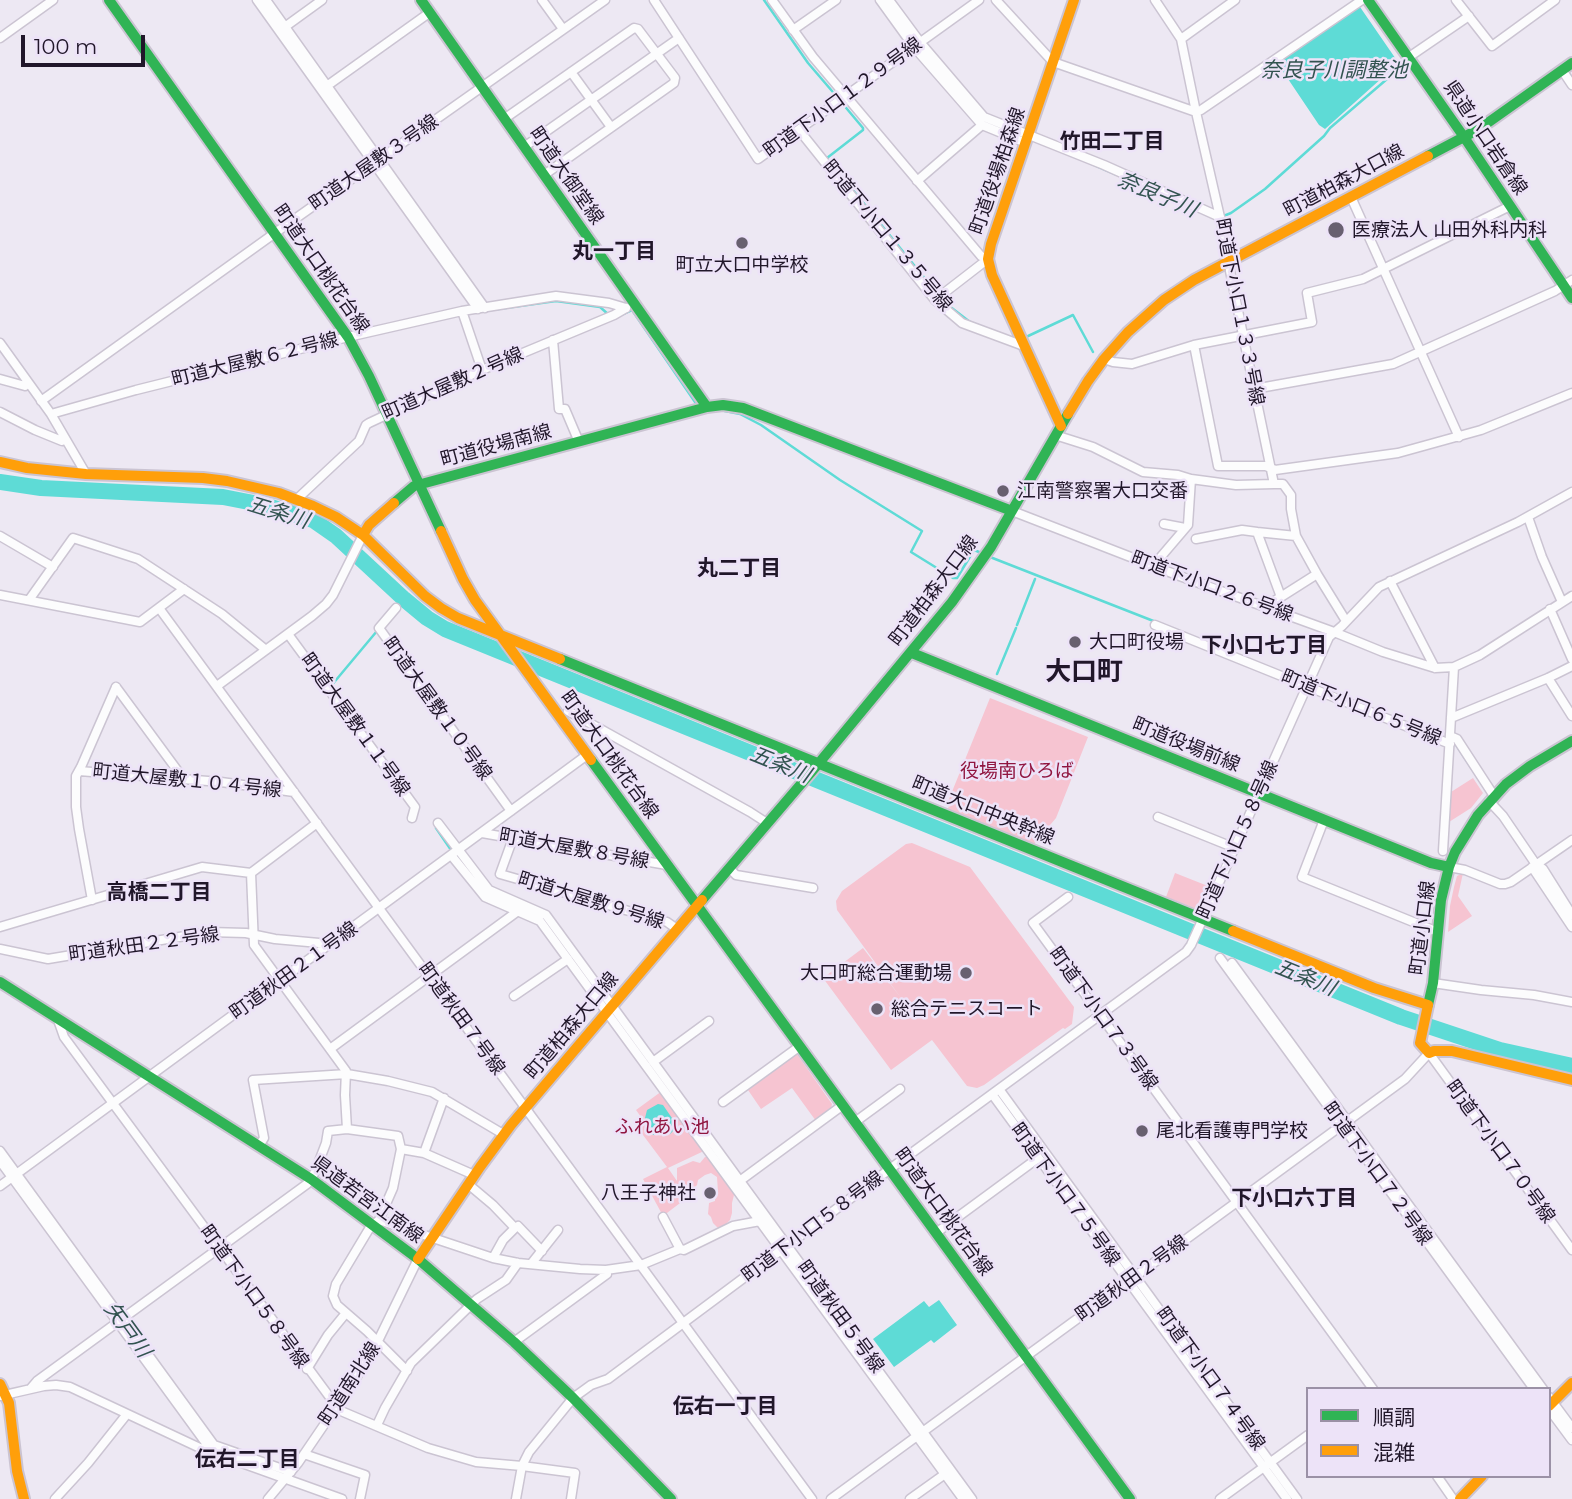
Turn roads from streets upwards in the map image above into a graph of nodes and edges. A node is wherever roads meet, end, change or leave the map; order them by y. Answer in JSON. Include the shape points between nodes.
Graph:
{"nodes":[{"id":1,"x":53,"y":0,"type":"edge"},
{"id":2,"x":109,"y":0,"type":"edge"},
{"id":3,"x":257,"y":0,"type":"edge"},
{"id":4,"x":266,"y":0,"type":"edge"},
{"id":5,"x":322,"y":0,"type":"edge"},
{"id":6,"x":421,"y":0,"type":"edge"},
{"id":7,"x":542,"y":0,"type":"edge"},
{"id":8,"x":605,"y":0,"type":"edge"},
{"id":9,"x":654,"y":0,"type":"edge"},
{"id":10,"x":772,"y":0,"type":"edge"},
{"id":11,"x":836,"y":0,"type":"edge"},
{"id":12,"x":880,"y":0,"type":"edge"},
{"id":13,"x":889,"y":0,"type":"edge"},
{"id":14,"x":979,"y":0,"type":"edge"},
{"id":15,"x":996,"y":0,"type":"edge"},
{"id":16,"x":1155,"y":0,"type":"edge"},
{"id":17,"x":1235,"y":0,"type":"edge"},
{"id":18,"x":1362,"y":0,"type":"edge"},
{"id":19,"x":1368,"y":0,"type":"edge"},
{"id":20,"x":1456,"y":0,"type":"edge"},
{"id":21,"x":1555,"y":0,"type":"edge"},
{"id":22,"x":1073,"y":2,"type":"edge"},
{"id":23,"x":429,"y":13,"type":"junction"},
{"id":24,"x":1469,"y":16,"type":"junction"},
{"id":25,"x":282,"y":29,"type":"junction"},
{"id":26,"x":563,"y":29,"type":"junction"},
{"id":27,"x":793,"y":30,"type":"junction"},
{"id":28,"x":0,"y":38,"type":"edge"},
{"id":29,"x":679,"y":38,"type":"junction"},
{"id":30,"x":1181,"y":39,"type":"junction"},
{"id":31,"x":917,"y":45,"type":"junction"},
{"id":32,"x":657,"y":53,"type":"junction"},
{"id":33,"x":1409,"y":57,"type":"junction"},
{"id":34,"x":1053,"y":62,"type":"junction"},
{"id":35,"x":1567,"y":67,"type":"edge"},
{"id":36,"x":571,"y":72,"type":"junction"},
{"id":37,"x":1572,"y":85,"type":"edge"},
{"id":38,"x":481,"y":86,"type":"junction"},
{"id":39,"x":324,"y":88,"type":"junction"},
{"id":40,"x":845,"y":96,"type":"junction"},
{"id":41,"x":591,"y":100,"type":"junction"},
{"id":42,"x":1196,"y":113,"type":"junction"},
{"id":43,"x":504,"y":119,"type":"junction"},
{"id":44,"x":982,"y":125,"type":"junction"},
{"id":45,"x":611,"y":127,"type":"junction"},
{"id":46,"x":799,"y":130,"type":"junction"},
{"id":47,"x":1464,"y":137,"type":"junction"},
{"id":48,"x":1027,"y":139,"type":"junction"},
{"id":49,"x":524,"y":147,"type":"junction"},
{"id":50,"x":376,"y":161,"type":"junction"},
{"id":51,"x":544,"y":175,"type":"junction"},
{"id":52,"x":917,"y":181,"type":"junction"},
{"id":53,"x":1351,"y":197,"type":"junction"},
{"id":54,"x":1510,"y":206,"type":"junction"},
{"id":55,"x":1220,"y":218,"type":"junction"},
{"id":56,"x":275,"y":233,"type":"junction"},
{"id":57,"x":988,"y":260,"type":"junction"},
{"id":58,"x":1230,"y":261,"type":"junction"},
{"id":59,"x":1383,"y":268,"type":"junction"},
{"id":60,"x":1568,"y":283,"type":"edge"},
{"id":61,"x":1572,"y":298,"type":"edge"},
{"id":62,"x":935,"y":300,"type":"junction"},
{"id":63,"x":630,"y":306,"type":"junction"},
{"id":64,"x":481,"y":308,"type":"junction"},
{"id":65,"x":462,"y":312,"type":"junction"},
{"id":66,"x":1243,"y":335,"type":"junction"},
{"id":67,"x":348,"y":337,"type":"junction"},
{"id":68,"x":552,"y":341,"type":"junction"},
{"id":69,"x":0,"y":343,"type":"edge"},
{"id":70,"x":1194,"y":345,"type":"junction"},
{"id":71,"x":1024,"y":346,"type":"junction"},
{"id":72,"x":1421,"y":352,"type":"junction"},
{"id":73,"x":1104,"y":359,"type":"junction"},
{"id":74,"x":482,"y":370,"type":"junction"},
{"id":75,"x":0,"y":379,"type":"edge"},
{"id":76,"x":29,"y":383,"type":"junction"},
{"id":77,"x":1254,"y":389,"type":"junction"},
{"id":78,"x":1572,"y":393,"type":"edge"},
{"id":79,"x":41,"y":401,"type":"junction"},
{"id":80,"x":707,"y":407,"type":"junction"},
{"id":81,"x":0,"y":412,"type":"edge"},
{"id":82,"x":51,"y":414,"type":"junction"},
{"id":83,"x":387,"y":414,"type":"junction"},
{"id":84,"x":1058,"y":431,"type":"junction"},
{"id":85,"x":1459,"y":437,"type":"junction"},
{"id":86,"x":65,"y":439,"type":"junction"},
{"id":87,"x":579,"y":442,"type":"junction"},
{"id":88,"x":0,"y":462,"type":"edge"},
{"id":89,"x":1270,"y":468,"type":"junction"},
{"id":90,"x":86,"y":474,"type":"junction"},
{"id":91,"x":1191,"y":479,"type":"junction"},
{"id":92,"x":419,"y":484,"type":"junction"},
{"id":93,"x":1274,"y":484,"type":"junction"},
{"id":94,"x":1572,"y":492,"type":"edge"},
{"id":95,"x":297,"y":499,"type":"junction"},
{"id":96,"x":1012,"y":511,"type":"junction"},
{"id":97,"x":1528,"y":517,"type":"junction"},
{"id":98,"x":1164,"y":524,"type":"dead end"},
{"id":99,"x":1185,"y":528,"type":"junction"},
{"id":100,"x":1256,"y":532,"type":"junction"},
{"id":101,"x":0,"y":536,"type":"edge"},
{"id":102,"x":363,"y":536,"type":"junction"},
{"id":103,"x":1296,"y":536,"type":"junction"},
{"id":104,"x":1196,"y":539,"type":"dead end"},
{"id":105,"x":1153,"y":566,"type":"junction"},
{"id":106,"x":53,"y":567,"type":"junction"},
{"id":107,"x":1317,"y":574,"type":"junction"},
{"id":108,"x":1390,"y":581,"type":"junction"},
{"id":109,"x":184,"y":589,"type":"junction"},
{"id":110,"x":0,"y":595,"type":"edge"},
{"id":111,"x":1572,"y":596,"type":"edge"},
{"id":112,"x":1281,"y":597,"type":"junction"},
{"id":113,"x":29,"y":600,"type":"junction"},
{"id":114,"x":1562,"y":602,"type":"junction"},
{"id":115,"x":1265,"y":607,"type":"junction"},
{"id":116,"x":159,"y":608,"type":"junction"},
{"id":117,"x":396,"y":608,"type":"dead end"},
{"id":118,"x":1550,"y":609,"type":"junction"},
{"id":119,"x":1346,"y":621,"type":"junction"},
{"id":120,"x":1155,"y":625,"type":"dead end"},
{"id":121,"x":1334,"y":632,"type":"junction"},
{"id":122,"x":288,"y":634,"type":"junction"},
{"id":123,"x":504,"y":640,"type":"junction"},
{"id":124,"x":266,"y":650,"type":"junction"},
{"id":125,"x":912,"y":653,"type":"junction"},
{"id":126,"x":1572,"y":659,"type":"edge"},
{"id":127,"x":1572,"y":666,"type":"edge"},
{"id":128,"x":1454,"y":667,"type":"junction"},
{"id":129,"x":1435,"y":668,"type":"junction"},
{"id":130,"x":1548,"y":678,"type":"junction"},
{"id":131,"x":216,"y":686,"type":"junction"},
{"id":132,"x":1307,"y":686,"type":"junction"},
{"id":133,"x":568,"y":711,"type":"dead end"},
{"id":134,"x":1572,"y":716,"type":"edge"},
{"id":135,"x":1451,"y":718,"type":"junction"},
{"id":136,"x":1450,"y":740,"type":"junction"},
{"id":137,"x":1572,"y":741,"type":"edge"},
{"id":138,"x":587,"y":755,"type":"junction"},
{"id":139,"x":815,"y":767,"type":"junction"},
{"id":140,"x":79,"y":771,"type":"junction"},
{"id":141,"x":179,"y":778,"type":"junction"},
{"id":142,"x":294,"y":792,"type":"junction"},
{"id":143,"x":1259,"y":794,"type":"junction"},
{"id":144,"x":1491,"y":799,"type":"junction"},
{"id":145,"x":511,"y":811,"type":"junction"},
{"id":146,"x":1158,"y":817,"type":"dead end"},
{"id":147,"x":412,"y":818,"type":"dead end"},
{"id":148,"x":1324,"y":820,"type":"junction"},
{"id":149,"x":317,"y":823,"type":"junction"},
{"id":150,"x":438,"y":823,"type":"dead end"},
{"id":151,"x":767,"y":823,"type":"junction"},
{"id":152,"x":482,"y":833,"type":"junction"},
{"id":153,"x":513,"y":838,"type":"junction"},
{"id":154,"x":1572,"y":840,"type":"edge"},
{"id":155,"x":1235,"y":848,"type":"junction"},
{"id":156,"x":1443,"y":850,"type":"dead end"},
{"id":157,"x":455,"y":853,"type":"junction"},
{"id":158,"x":667,"y":865,"type":"junction"},
{"id":159,"x":1535,"y":866,"type":"junction"},
{"id":160,"x":1449,"y":867,"type":"junction"},
{"id":161,"x":729,"y":868,"type":"junction"},
{"id":162,"x":251,"y":873,"type":"junction"},
{"id":163,"x":813,"y":888,"type":"dead end"},
{"id":164,"x":1068,"y":897,"type":"dead end"},
{"id":165,"x":92,"y":900,"type":"junction"},
{"id":166,"x":697,"y":905,"type":"junction"},
{"id":167,"x":379,"y":908,"type":"junction"},
{"id":168,"x":518,"y":911,"type":"junction"},
{"id":169,"x":1572,"y":915,"type":"edge"},
{"id":170,"x":1202,"y":922,"type":"junction"},
{"id":171,"x":1572,"y":927,"type":"edge"},
{"id":172,"x":0,"y":928,"type":"edge"},
{"id":173,"x":677,"y":929,"type":"junction"},
{"id":174,"x":1438,"y":932,"type":"junction"},
{"id":175,"x":253,"y":935,"type":"junction"},
{"id":176,"x":330,"y":944,"type":"junction"},
{"id":177,"x":0,"y":948,"type":"edge"},
{"id":178,"x":1220,"y":958,"type":"dead end"},
{"id":179,"x":568,"y":959,"type":"junction"},
{"id":180,"x":1233,"y":963,"type":"dead end"},
{"id":181,"x":428,"y":974,"type":"junction"},
{"id":182,"x":280,"y":981,"type":"junction"},
{"id":183,"x":1,"y":982,"type":"edge"},
{"id":184,"x":1433,"y":983,"type":"junction"},
{"id":185,"x":514,"y":996,"type":"dead end"},
{"id":186,"x":1572,"y":1002,"type":"edge"},
{"id":187,"x":610,"y":1009,"type":"junction"},
{"id":188,"x":1428,"y":1009,"type":"junction"},
{"id":189,"x":1100,"y":1016,"type":"junction"},
{"id":190,"x":58,"y":1020,"type":"junction"},
{"id":191,"x":709,"y":1021,"type":"dead end"},
{"id":192,"x":329,"y":1046,"type":"junction"},
{"id":193,"x":800,"y":1046,"type":"junction"},
{"id":194,"x":1429,"y":1053,"type":"junction"},
{"id":195,"x":653,"y":1062,"type":"junction"},
{"id":196,"x":347,"y":1074,"type":"junction"},
{"id":197,"x":150,"y":1077,"type":"junction"},
{"id":198,"x":1572,"y":1080,"type":"edge"},
{"id":199,"x":900,"y":1089,"type":"dead end"},
{"id":200,"x":995,"y":1092,"type":"junction"},
{"id":201,"x":444,"y":1098,"type":"junction"},
{"id":202,"x":723,"y":1102,"type":"dead end"},
{"id":203,"x":114,"y":1104,"type":"junction"},
{"id":204,"x":843,"y":1105,"type":"junction"},
{"id":205,"x":526,"y":1107,"type":"junction"},
{"id":206,"x":855,"y":1122,"type":"junction"},
{"id":207,"x":1345,"y":1123,"type":"junction"},
{"id":208,"x":348,"y":1129,"type":"junction"},
{"id":209,"x":503,"y":1135,"type":"junction"},
{"id":210,"x":259,"y":1146,"type":"junction"},
{"id":211,"x":401,"y":1149,"type":"junction"},
{"id":212,"x":0,"y":1151,"type":"edge"},
{"id":213,"x":424,"y":1153,"type":"junction"},
{"id":214,"x":1038,"y":1158,"type":"junction"},
{"id":215,"x":0,"y":1161,"type":"edge"},
{"id":216,"x":890,"y":1169,"type":"junction"},
{"id":217,"x":14,"y":1176,"type":"junction"},
{"id":218,"x":311,"y":1179,"type":"junction"},
{"id":219,"x":471,"y":1180,"type":"junction"},
{"id":220,"x":741,"y":1180,"type":"junction"},
{"id":221,"x":0,"y":1186,"type":"edge"},
{"id":222,"x":1236,"y":1203,"type":"junction"},
{"id":223,"x":663,"y":1217,"type":"dead end"},
{"id":224,"x":760,"y":1221,"type":"junction"},
{"id":225,"x":376,"y":1223,"type":"junction"},
{"id":226,"x":515,"y":1228,"type":"junction"},
{"id":227,"x":558,"y":1230,"type":"dead end"},
{"id":228,"x":936,"y":1233,"type":"junction"},
{"id":229,"x":431,"y":1238,"type":"junction"},
{"id":230,"x":218,"y":1248,"type":"junction"},
{"id":231,"x":785,"y":1248,"type":"junction"},
{"id":232,"x":680,"y":1249,"type":"junction"},
{"id":233,"x":1572,"y":1250,"type":"edge"},
{"id":234,"x":542,"y":1251,"type":"junction"},
{"id":235,"x":493,"y":1258,"type":"junction"},
{"id":236,"x":418,"y":1259,"type":"junction"},
{"id":237,"x":518,"y":1263,"type":"junction"},
{"id":238,"x":531,"y":1264,"type":"junction"},
{"id":239,"x":641,"y":1265,"type":"junction"},
{"id":240,"x":606,"y":1270,"type":"junction"},
{"id":241,"x":1132,"y":1279,"type":"junction"},
{"id":242,"x":472,"y":1304,"type":"junction"},
{"id":243,"x":346,"y":1313,"type":"junction"},
{"id":244,"x":120,"y":1321,"type":"junction"},
{"id":245,"x":684,"y":1323,"type":"junction"},
{"id":246,"x":378,"y":1342,"type":"junction"},
{"id":247,"x":514,"y":1342,"type":"junction"},
{"id":248,"x":1026,"y":1356,"type":"junction"},
{"id":249,"x":307,"y":1369,"type":"junction"},
{"id":250,"x":407,"y":1371,"type":"junction"},
{"id":251,"x":1572,"y":1383,"type":"edge"},
{"id":252,"x":1371,"y":1387,"type":"edge"},
{"id":253,"x":1533,"y":1387,"type":"edge"},
{"id":254,"x":1542,"y":1387,"type":"edge"},
{"id":255,"x":31,"y":1388,"type":"junction"},
{"id":256,"x":2,"y":1391,"type":"edge"},
{"id":257,"x":573,"y":1398,"type":"junction"},
{"id":258,"x":1551,"y":1403,"type":"edge"},
{"id":259,"x":1551,"y":1405,"type":"edge"},
{"id":260,"x":1551,"y":1406,"type":"edge"},
{"id":261,"x":337,"y":1407,"type":"junction"},
{"id":262,"x":127,"y":1414,"type":"junction"},
{"id":263,"x":377,"y":1425,"type":"junction"},
{"id":264,"x":1572,"y":1428,"type":"edge"},
{"id":265,"x":920,"y":1434,"type":"junction"},
{"id":266,"x":1306,"y":1436,"type":"edge"},
{"id":267,"x":1572,"y":1440,"type":"edge"},
{"id":268,"x":206,"y":1451,"type":"junction"},
{"id":269,"x":304,"y":1454,"type":"junction"},
{"id":270,"x":1267,"y":1465,"type":"junction"},
{"id":271,"x":522,"y":1466,"type":"junction"},
{"id":272,"x":944,"y":1474,"type":"junction"},
{"id":273,"x":289,"y":1475,"type":"junction"},
{"id":274,"x":1438,"y":1478,"type":"edge"},
{"id":275,"x":1480,"y":1478,"type":"edge"},
{"id":276,"x":24,"y":1499,"type":"edge"},
{"id":277,"x":55,"y":1499,"type":"edge"},
{"id":278,"x":268,"y":1499,"type":"edge"},
{"id":279,"x":342,"y":1499,"type":"edge"},
{"id":280,"x":360,"y":1499,"type":"edge"},
{"id":281,"x":516,"y":1499,"type":"edge"},
{"id":282,"x":571,"y":1499,"type":"edge"},
{"id":283,"x":671,"y":1499,"type":"edge"},
{"id":284,"x":812,"y":1499,"type":"edge"},
{"id":285,"x":831,"y":1499,"type":"edge"},
{"id":286,"x":910,"y":1499,"type":"edge"},
{"id":287,"x":962,"y":1499,"type":"edge"},
{"id":288,"x":972,"y":1499,"type":"edge"},
{"id":289,"x":1130,"y":1499,"type":"edge"},
{"id":290,"x":1220,"y":1499,"type":"edge"},
{"id":291,"x":1287,"y":1499,"type":"edge"},
{"id":292,"x":1297,"y":1499,"type":"edge"},
{"id":293,"x":1453,"y":1499,"type":"edge"},
{"id":294,"x":1460,"y":1499,"type":"edge"}],
"edges":[{"from":1,"to":28,"type":"street"},
{"from":2,"to":56,"type":"street","name":"町道大口桃花台線"},
{"from":3,"to":25,"type":"street"},
{"from":4,"to":25,"type":"street"},
{"from":5,"to":25,"type":"street"},
{"from":6,"to":23,"type":"street","name":"町道大御堂線"},
{"from":7,"to":26,"type":"street"},
{"from":8,"to":26,"type":"street","name":"町道大屋敷３号線"},
{"from":9,"to":29,"type":"street","name":"町道下小口１２９号線"},
{"from":10,"to":27,"type":"street"},
{"from":11,"to":27,"type":"street"},
{"from":12,"to":31,"type":"street"},
{"from":13,"to":31,"type":"street"},
{"from":14,"to":31,"type":"street","name":"町道下小口１２９号線"},
{"from":15,"to":34,"type":"street"},
{"from":16,"to":30,"type":"street","name":"町道下小口１３３号線"},
{"from":17,"to":30,"type":"street"},
{"from":18,"to":42,"type":"street"},
{"from":19,"to":33,"type":"street","name":"県道小口岩倉線"},
{"from":20,"to":24,"type":"street"},
{"from":21,"to":24,"type":"street","via":[[1492,46]]},
{"from":22,"to":34,"type":"street","name":"町道役場柏森線"},
{"from":23,"to":38,"type":"street","name":"町道大御堂線"},
{"from":23,"to":39,"type":"street"},
{"from":24,"to":33,"type":"street"},
{"from":25,"to":39,"type":"street"},
{"from":26,"to":38,"type":"street","name":"町道大屋敷３号線"},
{"from":27,"to":40,"type":"street"},
{"from":29,"to":32,"type":"street"},
{"from":29,"to":46,"type":"street","name":"町道下小口１２９号線","via":[[758,159]]},
{"from":30,"to":42,"type":"street","name":"町道下小口１３３号線"},
{"from":31,"to":40,"type":"street","name":"町道下小口１２９号線"},
{"from":31,"to":44,"type":"street"},
{"from":31,"to":48,"type":"street","via":[[984,117]]},
{"from":32,"to":36,"type":"street","via":[[634,28]]},
{"from":32,"to":41,"type":"street"},
{"from":32,"to":45,"type":"street","via":[[674,83]]},
{"from":33,"to":47,"type":"street","name":"県道小口岩倉線"},
{"from":34,"to":42,"type":"street"},
{"from":34,"to":48,"type":"street","name":"町道役場柏森線"},
{"from":35,"to":37,"type":"street"},
{"from":35,"to":47,"type":"street","name":"町道柏森大口線"},
{"from":36,"to":41,"type":"street"},
{"from":36,"to":43,"type":"street"},
{"from":38,"to":43,"type":"street","name":"町道大御堂線"},
{"from":38,"to":50,"type":"street","name":"町道大屋敷３号線"},
{"from":39,"to":50,"type":"street"},
{"from":40,"to":46,"type":"street","name":"町道下小口１２９号線"},
{"from":40,"to":52,"type":"street"},
{"from":41,"to":45,"type":"street"},
{"from":41,"to":49,"type":"street"},
{"from":42,"to":55,"type":"street","name":"町道下小口１３３号線"},
{"from":43,"to":49,"type":"street","name":"町道大御堂線"},
{"from":44,"to":48,"type":"street"},
{"from":44,"to":52,"type":"street"},
{"from":45,"to":51,"type":"street"},
{"from":46,"to":62,"type":"street","name":"町道下小口１３５号線"},
{"from":47,"to":53,"type":"street","name":"町道柏森大口線"},
{"from":47,"to":54,"type":"street","name":"県道小口岩倉線"},
{"from":48,"to":55,"type":"street","via":[[1104,165]]},
{"from":48,"to":57,"type":"street","name":"町道役場柏森線"},
{"from":49,"to":51,"type":"street","name":"町道大御堂線"},
{"from":50,"to":56,"type":"street","name":"町道大屋敷３号線"},
{"from":50,"to":64,"type":"street"},
{"from":51,"to":63,"type":"street","name":"町道大御堂線"},
{"from":52,"to":57,"type":"street"},
{"from":53,"to":58,"type":"street","name":"町道柏森大口線"},
{"from":53,"to":59,"type":"street"},
{"from":54,"to":59,"type":"street"},
{"from":54,"to":60,"type":"street","name":"県道小口岩倉線"},
{"from":55,"to":58,"type":"street","name":"町道下小口１３３号線"},
{"from":56,"to":67,"type":"street","name":"町道大口桃花台線"},
{"from":56,"to":79,"type":"street","name":"町道大屋敷３号線"},
{"from":57,"to":62,"type":"street"},
{"from":57,"to":71,"type":"street","name":"町道役場柏森線"},
{"from":58,"to":66,"type":"street","name":"町道下小口１３３号線"},
{"from":58,"to":73,"type":"street","name":"町道柏森大口線","via":[[1158,304]]},
{"from":59,"to":66,"type":"street","via":[[1363,279],[1307,293],[1312,322]]},
{"from":59,"to":72,"type":"street"},
{"from":60,"to":61,"type":"street","name":"県道小口岩倉線"},
{"from":60,"to":72,"type":"street"},
{"from":62,"to":71,"type":"street","name":"町道下小口１３５号線","via":[[962,323]]},
{"from":63,"to":64,"type":"street","name":"町道大屋敷６２号線","via":[[556,296]]},
{"from":63,"to":68,"type":"street","name":"町道大屋敷２号線"},
{"from":63,"to":80,"type":"street","name":"町道大御堂線"},
{"from":64,"to":65,"type":"street","name":"町道大屋敷６２号線"},
{"from":65,"to":67,"type":"street","name":"町道大屋敷６２号線"},
{"from":65,"to":74,"type":"street"},
{"from":66,"to":70,"type":"street"},
{"from":66,"to":77,"type":"street","name":"町道下小口１３３号線"},
{"from":67,"to":82,"type":"street","name":"町道大屋敷６２号線"},
{"from":67,"to":83,"type":"street","name":"町道大口桃花台線"},
{"from":68,"to":74,"type":"street","name":"町道大屋敷２号線"},
{"from":68,"to":87,"type":"street","via":[[559,409],[565,408]]},
{"from":69,"to":76,"type":"street"},
{"from":70,"to":73,"type":"street","via":[[1132,364]]},
{"from":70,"to":89,"type":"street","via":[[1218,466]]},
{"from":71,"to":84,"type":"street","name":"町道役場柏森線"},
{"from":72,"to":77,"type":"street","via":[[1394,364]]},
{"from":72,"to":85,"type":"street"},
{"from":73,"to":84,"type":"street","name":"町道柏森大口線"},
{"from":74,"to":83,"type":"street","name":"町道大屋敷２号線"},
{"from":75,"to":76,"type":"street","via":[[25,386]]},
{"from":76,"to":79,"type":"street"},
{"from":77,"to":89,"type":"street","name":"町道下小口１３３号線"},
{"from":78,"to":85,"type":"street"},
{"from":79,"to":82,"type":"street"},
{"from":80,"to":87,"type":"street","name":"町道役場南線"},
{"from":80,"to":96,"type":"street","name":"町道役場南線","via":[[743,408]]},
{"from":81,"to":86,"type":"street"},
{"from":82,"to":86,"type":"street"},
{"from":83,"to":92,"type":"street","name":"町道大口桃花台線"},
{"from":83,"to":95,"type":"street","name":"町道大屋敷２号線","via":[[366,425],[359,441]]},
{"from":84,"to":91,"type":"street","via":[[1143,472]]},
{"from":84,"to":96,"type":"street","name":"町道柏森大口線"},
{"from":85,"to":89,"type":"street","via":[[1398,453]]},
{"from":86,"to":90,"type":"street"},
{"from":87,"to":92,"type":"street","name":"町道役場南線"},
{"from":88,"to":90,"type":"street"},
{"from":89,"to":93,"type":"street","name":"町道下小口１３３号線"},
{"from":90,"to":95,"type":"street","via":[[203,478]]},
{"from":91,"to":93,"type":"street"},
{"from":91,"to":99,"type":"street"},
{"from":92,"to":102,"type":"street","name":"町道役場南線","via":[[369,525]]},
{"from":92,"to":123,"type":"street","name":"町道大口桃花台線","via":[[468,590]]},
{"from":93,"to":103,"type":"street","via":[[1283,484],[1291,495]]},
{"from":94,"to":97,"type":"street","name":"町道下小口５８号線"},
{"from":95,"to":102,"type":"street"},
{"from":96,"to":105,"type":"street","name":"町道下小口２６号線"},
{"from":96,"to":125,"type":"street","name":"町道柏森大口線","via":[[972,576]]},
{"from":97,"to":108,"type":"street","name":"町道下小口５８号線"},
{"from":97,"to":114,"type":"street"},
{"from":98,"to":99,"type":"street"},
{"from":99,"to":105,"type":"street"},
{"from":100,"to":103,"type":"street"},
{"from":100,"to":104,"type":"street","via":[[1242,530]]},
{"from":100,"to":112,"type":"street"},
{"from":101,"to":106,"type":"street"},
{"from":102,"to":122,"type":"street","via":[[333,595]]},
{"from":102,"to":123,"type":"street","name":"町道大口中央幹線","via":[[441,608]]},
{"from":103,"to":107,"type":"street"},
{"from":105,"to":115,"type":"street","name":"町道下小口２６号線"},
{"from":106,"to":109,"type":"street","via":[[73,538],[138,559]]},
{"from":106,"to":113,"type":"street"},
{"from":107,"to":112,"type":"street"},
{"from":107,"to":119,"type":"street"},
{"from":108,"to":119,"type":"street","name":"町道下小口５８号線","via":[[1371,593]]},
{"from":108,"to":129,"type":"street"},
{"from":109,"to":116,"type":"street"},
{"from":109,"to":124,"type":"street"},
{"from":110,"to":113,"type":"street"},
{"from":111,"to":114,"type":"street"},
{"from":112,"to":115,"type":"street"},
{"from":113,"to":116,"type":"street","via":[[140,622]]},
{"from":114,"to":118,"type":"street"},
{"from":115,"to":121,"type":"street","name":"町道下小口２６号線"},
{"from":116,"to":131,"type":"street","name":"町道秋田７号線"},
{"from":117,"to":145,"type":"street","name":"町道大屋敷１０号線","via":[[379,628]]},
{"from":118,"to":126,"type":"street"},
{"from":118,"to":128,"type":"street"},
{"from":119,"to":121,"type":"street","name":"町道下小口５８号線"},
{"from":120,"to":132,"type":"street","name":"町道下小口６５号線"},
{"from":121,"to":129,"type":"street","name":"町道下小口２６号線"},
{"from":121,"to":132,"type":"street","name":"町道下小口５８号線"},
{"from":122,"to":124,"type":"street"},
{"from":122,"to":147,"type":"street","name":"町道大屋敷１１号線","via":[[415,807]]},
{"from":123,"to":138,"type":"street","name":"町道大口桃花台線"},
{"from":123,"to":139,"type":"street","name":"町道大口中央幹線"},
{"from":124,"to":131,"type":"street"},
{"from":125,"to":139,"type":"street","name":"町道柏森大口線"},
{"from":125,"to":143,"type":"street","name":"町道役場前線"},
{"from":127,"to":130,"type":"street"},
{"from":128,"to":129,"type":"street","name":"町道下小口２６号線"},
{"from":128,"to":135,"type":"street"},
{"from":130,"to":134,"type":"street"},
{"from":130,"to":135,"type":"street"},
{"from":131,"to":142,"type":"street","name":"町道秋田７号線"},
{"from":132,"to":136,"type":"street","name":"町道下小口６５号線"},
{"from":132,"to":143,"type":"street","name":"町道下小口５８号線"},
{"from":133,"to":151,"type":"street"},
{"from":135,"to":136,"type":"street"},
{"from":136,"to":144,"type":"street","via":[[1457,739]]},
{"from":136,"to":156,"type":"street"},
{"from":137,"to":144,"type":"street","name":"町道小口線","via":[[1520,773]]},
{"from":138,"to":145,"type":"street","name":"町道秋田２１号線"},
{"from":138,"to":158,"type":"street","name":"町道大口桃花台線"},
{"from":139,"to":151,"type":"street","name":"町道柏森大口線"},
{"from":139,"to":170,"type":"street","name":"町道大口中央幹線"},
{"from":140,"to":141,"type":"street","name":"町道大屋敷１０４号線"},
{"from":140,"to":141,"type":"street","via":[[116,687]]},
{"from":140,"to":165,"type":"street","via":[[76,807]]},
{"from":141,"to":142,"type":"street","name":"町道大屋敷１０４号線"},
{"from":142,"to":149,"type":"street","name":"町道秋田７号線"},
{"from":143,"to":148,"type":"street","name":"町道役場前線"},
{"from":143,"to":155,"type":"street","name":"町道下小口５８号線"},
{"from":144,"to":159,"type":"street"},
{"from":144,"to":160,"type":"street","name":"町道小口線","via":[[1467,831]]},
{"from":145,"to":152,"type":"street","name":"町道秋田２１号線"},
{"from":146,"to":155,"type":"street"},
{"from":148,"to":160,"type":"street","name":"町道役場前線"},
{"from":148,"to":174,"type":"street","via":[[1302,877]]},
{"from":149,"to":162,"type":"street"},
{"from":149,"to":167,"type":"street","name":"町道秋田７号線"},
{"from":150,"to":157,"type":"street","name":"町道秋田５号線"},
{"from":151,"to":161,"type":"street","name":"町道柏森大口線"},
{"from":152,"to":153,"type":"street","name":"町道大屋敷８号線"},
{"from":152,"to":157,"type":"street","name":"町道秋田２１号線"},
{"from":153,"to":158,"type":"street","name":"町道大屋敷８号線"},
{"from":153,"to":173,"type":"street","name":"町道大屋敷９号線","via":[[500,874],[667,922]]},
{"from":154,"to":159,"type":"street"},
{"from":155,"to":170,"type":"street","name":"町道下小口５８号線"},
{"from":157,"to":167,"type":"street","name":"町道秋田２１号線"},
{"from":157,"to":168,"type":"street","via":[[485,897]]},
{"from":157,"to":187,"type":"street","name":"町道秋田５号線","via":[[489,890],[546,915]]},
{"from":158,"to":166,"type":"street","name":"町道大口桃花台線"},
{"from":159,"to":160,"type":"street","via":[[1500,884]]},
{"from":159,"to":169,"type":"street","via":[[1543,869]]},
{"from":159,"to":171,"type":"street"},
{"from":160,"to":174,"type":"street","name":"町道小口線"},
{"from":161,"to":163,"type":"street","via":[[736,875]]},
{"from":161,"to":166,"type":"street","name":"町道柏森大口線"},
{"from":162,"to":165,"type":"street","via":[[202,867]]},
{"from":162,"to":175,"type":"street"},
{"from":164,"to":189,"type":"street","name":"町道下小口７３号線","via":[[1032,923]]},
{"from":165,"to":172,"type":"street"},
{"from":166,"to":173,"type":"street","name":"町道柏森大口線"},
{"from":166,"to":193,"type":"street","name":"町道大口桃花台線"},
{"from":167,"to":176,"type":"street","name":"町道秋田２１号線"},
{"from":167,"to":181,"type":"street","name":"町道秋田７号線"},
{"from":168,"to":179,"type":"street","via":[[541,921]]},
{"from":168,"to":181,"type":"street"},
{"from":170,"to":188,"type":"street","name":"町道大口中央幹線"},
{"from":170,"to":189,"type":"street","name":"町道下小口５８号線","via":[[1192,945],[1175,961]]},
{"from":173,"to":187,"type":"street","name":"町道柏森大口線"},
{"from":174,"to":184,"type":"street","name":"町道小口線"},
{"from":175,"to":176,"type":"street","name":"町道秋田２２号線"},
{"from":175,"to":177,"type":"street","name":"町道秋田２２号線","via":[[208,932],[48,960]]},
{"from":175,"to":182,"type":"street","via":[[254,945]]},
{"from":176,"to":182,"type":"street","name":"町道秋田２１号線"},
{"from":178,"to":207,"type":"street","name":"町道下小口７２号線"},
{"from":179,"to":185,"type":"street"},
{"from":179,"to":187,"type":"street"},
{"from":180,"to":207,"type":"street"},
{"from":181,"to":192,"type":"street"},
{"from":181,"to":205,"type":"street","name":"町道秋田７号線"},
{"from":182,"to":192,"type":"street"},
{"from":182,"to":197,"type":"street","name":"町道秋田２１号線"},
{"from":183,"to":190,"type":"street","name":"県道若宮江南線"},
{"from":184,"to":186,"type":"street"},
{"from":184,"to":188,"type":"street","name":"町道小口線"},
{"from":187,"to":195,"type":"street","name":"町道秋田５号線"},
{"from":187,"to":205,"type":"street","name":"町道柏森大口線"},
{"from":187,"to":224,"type":"street"},
{"from":188,"to":194,"type":"street","via":[[1420,1042]]},
{"from":189,"to":200,"type":"street","name":"町道下小口５８号線"},
{"from":189,"to":222,"type":"street","name":"町道下小口７３号線"},
{"from":190,"to":197,"type":"street","name":"県道若宮江南線"},
{"from":190,"to":203,"type":"street","name":"町道下小口５８号線","via":[[64,1037]]},
{"from":191,"to":195,"type":"street"},
{"from":192,"to":196,"type":"street"},
{"from":193,"to":202,"type":"street"},
{"from":193,"to":204,"type":"street","name":"町道大口桃花台線"},
{"from":194,"to":198,"type":"street","via":[[1452,1051]]},
{"from":194,"to":207,"type":"street","name":"町道秋田２号線","via":[[1405,1079]]},
{"from":194,"to":233,"type":"street","name":"町道下小口７０号線"},
{"from":195,"to":220,"type":"street","name":"町道秋田５号線"},
{"from":196,"to":201,"type":"street"},
{"from":196,"to":208,"type":"street"},
{"from":196,"to":210,"type":"street","via":[[253,1080],[264,1138]]},
{"from":197,"to":203,"type":"street","name":"町道秋田２１号線"},
{"from":197,"to":210,"type":"street","name":"県道若宮江南線"},
{"from":199,"to":206,"type":"street"},
{"from":200,"to":214,"type":"street","name":"町道下小口７５号線"},
{"from":200,"to":216,"type":"street","name":"町道下小口５８号線"},
{"from":200,"to":241,"type":"street"},
{"from":201,"to":209,"type":"street"},
{"from":201,"to":213,"type":"street"},
{"from":203,"to":217,"type":"street","name":"町道秋田２１号線"},
{"from":203,"to":230,"type":"street","name":"町道下小口５８号線"},
{"from":204,"to":206,"type":"street","name":"町道大口桃花台線"},
{"from":204,"to":220,"type":"street"},
{"from":205,"to":209,"type":"street","name":"町道柏森大口線"},
{"from":205,"to":239,"type":"street","name":"町道秋田７号線"},
{"from":206,"to":216,"type":"street","name":"町道大口桃花台線"},
{"from":207,"to":222,"type":"street","name":"町道秋田２号線"},
{"from":207,"to":253,"type":"street","name":"町道下小口７２号線"},
{"from":207,"to":254,"type":"street"},
{"from":208,"to":211,"type":"street","via":[[398,1136]]},
{"from":208,"to":218,"type":"street","via":[[328,1131]]},
{"from":209,"to":219,"type":"street","name":"町道柏森大口線"},
{"from":210,"to":218,"type":"street","name":"県道若宮江南線"},
{"from":211,"to":213,"type":"street"},
{"from":211,"to":225,"type":"street","via":[[393,1188]]},
{"from":212,"to":217,"type":"street"},
{"from":213,"to":219,"type":"street"},
{"from":214,"to":228,"type":"street"},
{"from":214,"to":241,"type":"street","name":"町道下小口７５号線"},
{"from":215,"to":217,"type":"street"},
{"from":216,"to":228,"type":"street","name":"町道大口桃花台線"},
{"from":216,"to":231,"type":"street","name":"町道下小口５８号線"},
{"from":217,"to":221,"type":"street","name":"町道秋田２１号線"},
{"from":217,"to":244,"type":"street"},
{"from":218,"to":225,"type":"street","name":"県道若宮江南線"},
{"from":218,"to":230,"type":"street"},
{"from":219,"to":226,"type":"street"},
{"from":219,"to":229,"type":"street","name":"町道柏森大口線"},
{"from":220,"to":231,"type":"street","name":"町道秋田５号線"},
{"from":222,"to":241,"type":"street","name":"町道秋田２号線"},
{"from":222,"to":252,"type":"street","name":"町道下小口７３号線"},
{"from":223,"to":232,"type":"street"},
{"from":224,"to":231,"type":"street"},
{"from":224,"to":232,"type":"street","via":[[733,1226]]},
{"from":225,"to":229,"type":"street"},
{"from":225,"to":236,"type":"street","name":"県道若宮江南線"},
{"from":225,"to":243,"type":"street","via":[[336,1284],[333,1296]]},
{"from":226,"to":234,"type":"street"},
{"from":226,"to":235,"type":"street"},
{"from":227,"to":234,"type":"street"},
{"from":228,"to":248,"type":"street","name":"町道大口桃花台線"},
{"from":229,"to":235,"type":"street"},
{"from":229,"to":236,"type":"street","name":"町道柏森大口線"},
{"from":230,"to":244,"type":"street"},
{"from":230,"to":249,"type":"street","name":"町道下小口５８号線"},
{"from":231,"to":245,"type":"street","name":"町道下小口５８号線"},
{"from":231,"to":265,"type":"street"},
{"from":232,"to":239,"type":"street"},
{"from":234,"to":238,"type":"street"},
{"from":235,"to":237,"type":"street"},
{"from":236,"to":242,"type":"street","name":"県道若宮江南線"},
{"from":236,"to":246,"type":"street","name":"町道南北線"},
{"from":237,"to":238,"type":"street"},
{"from":237,"to":242,"type":"street","via":[[506,1280]]},
{"from":238,"to":240,"type":"street"},
{"from":239,"to":240,"type":"street"},
{"from":239,"to":245,"type":"street","name":"町道秋田７号線"},
{"from":240,"to":247,"type":"street","via":[[607,1274]]},
{"from":241,"to":248,"type":"street","name":"町道秋田２号線"},
{"from":241,"to":270,"type":"street","name":"町道下小口７５号線"},
{"from":242,"to":247,"type":"street","name":"県道若宮江南線"},
{"from":242,"to":250,"type":"street"},
{"from":243,"to":246,"type":"street"},
{"from":243,"to":249,"type":"street"},
{"from":244,"to":255,"type":"street"},
{"from":244,"to":268,"type":"street","via":[[208,1447]]},
{"from":244,"to":273,"type":"street","via":[[214,1445]]},
{"from":245,"to":257,"type":"street","name":"町道下小口５８号線","via":[[608,1379]]},
{"from":245,"to":284,"type":"street","name":"町道秋田７号線"},
{"from":246,"to":250,"type":"street"},
{"from":246,"to":261,"type":"street","name":"町道南北線"},
{"from":247,"to":257,"type":"street","name":"県道若宮江南線"},
{"from":248,"to":265,"type":"street","name":"町道秋田２号線"},
{"from":248,"to":289,"type":"street","name":"町道大口桃花台線"},
{"from":249,"to":261,"type":"street","name":"町道下小口５８号線"},
{"from":250,"to":263,"type":"street"},
{"from":251,"to":258,"type":"street"},
{"from":255,"to":256,"type":"street"},
{"from":255,"to":262,"type":"street","via":[[70,1387]]},
{"from":256,"to":276,"type":"street","via":[[9,1403]]},
{"from":257,"to":271,"type":"street","name":"町道下小口５８号線"},
{"from":257,"to":283,"type":"street","name":"県道若宮江南線"},
{"from":259,"to":264,"type":"street"},
{"from":260,"to":267,"type":"street"},
{"from":261,"to":263,"type":"street","name":"町道下小口５８号線"},
{"from":261,"to":269,"type":"street","name":"町道南北線"},
{"from":262,"to":268,"type":"street"},
{"from":262,"to":277,"type":"street"},
{"from":263,"to":271,"type":"street","name":"町道下小口５８号線","via":[[428,1448],[476,1462]]},
{"from":265,"to":272,"type":"street"},
{"from":265,"to":285,"type":"street","name":"町道秋田２号線"},
{"from":265,"to":288,"type":"street"},
{"from":266,"to":270,"type":"street"},
{"from":268,"to":273,"type":"street"},
{"from":269,"to":273,"type":"street","name":"町道南北線"},
{"from":269,"to":280,"type":"street","via":[[365,1475]]},
{"from":270,"to":290,"type":"street"},
{"from":270,"to":291,"type":"street","name":"町道下小口７５号線"},
{"from":270,"to":292,"type":"street","name":"町道下小口７４号線"},
{"from":271,"to":281,"type":"street"},
{"from":271,"to":282,"type":"street","via":[[575,1473]]},
{"from":272,"to":286,"type":"street"},
{"from":272,"to":287,"type":"street"},
{"from":273,"to":278,"type":"street","name":"町道南北線"},
{"from":273,"to":279,"type":"street"},
{"from":274,"to":293,"type":"street"},
{"from":275,"to":294,"type":"street"}]}
